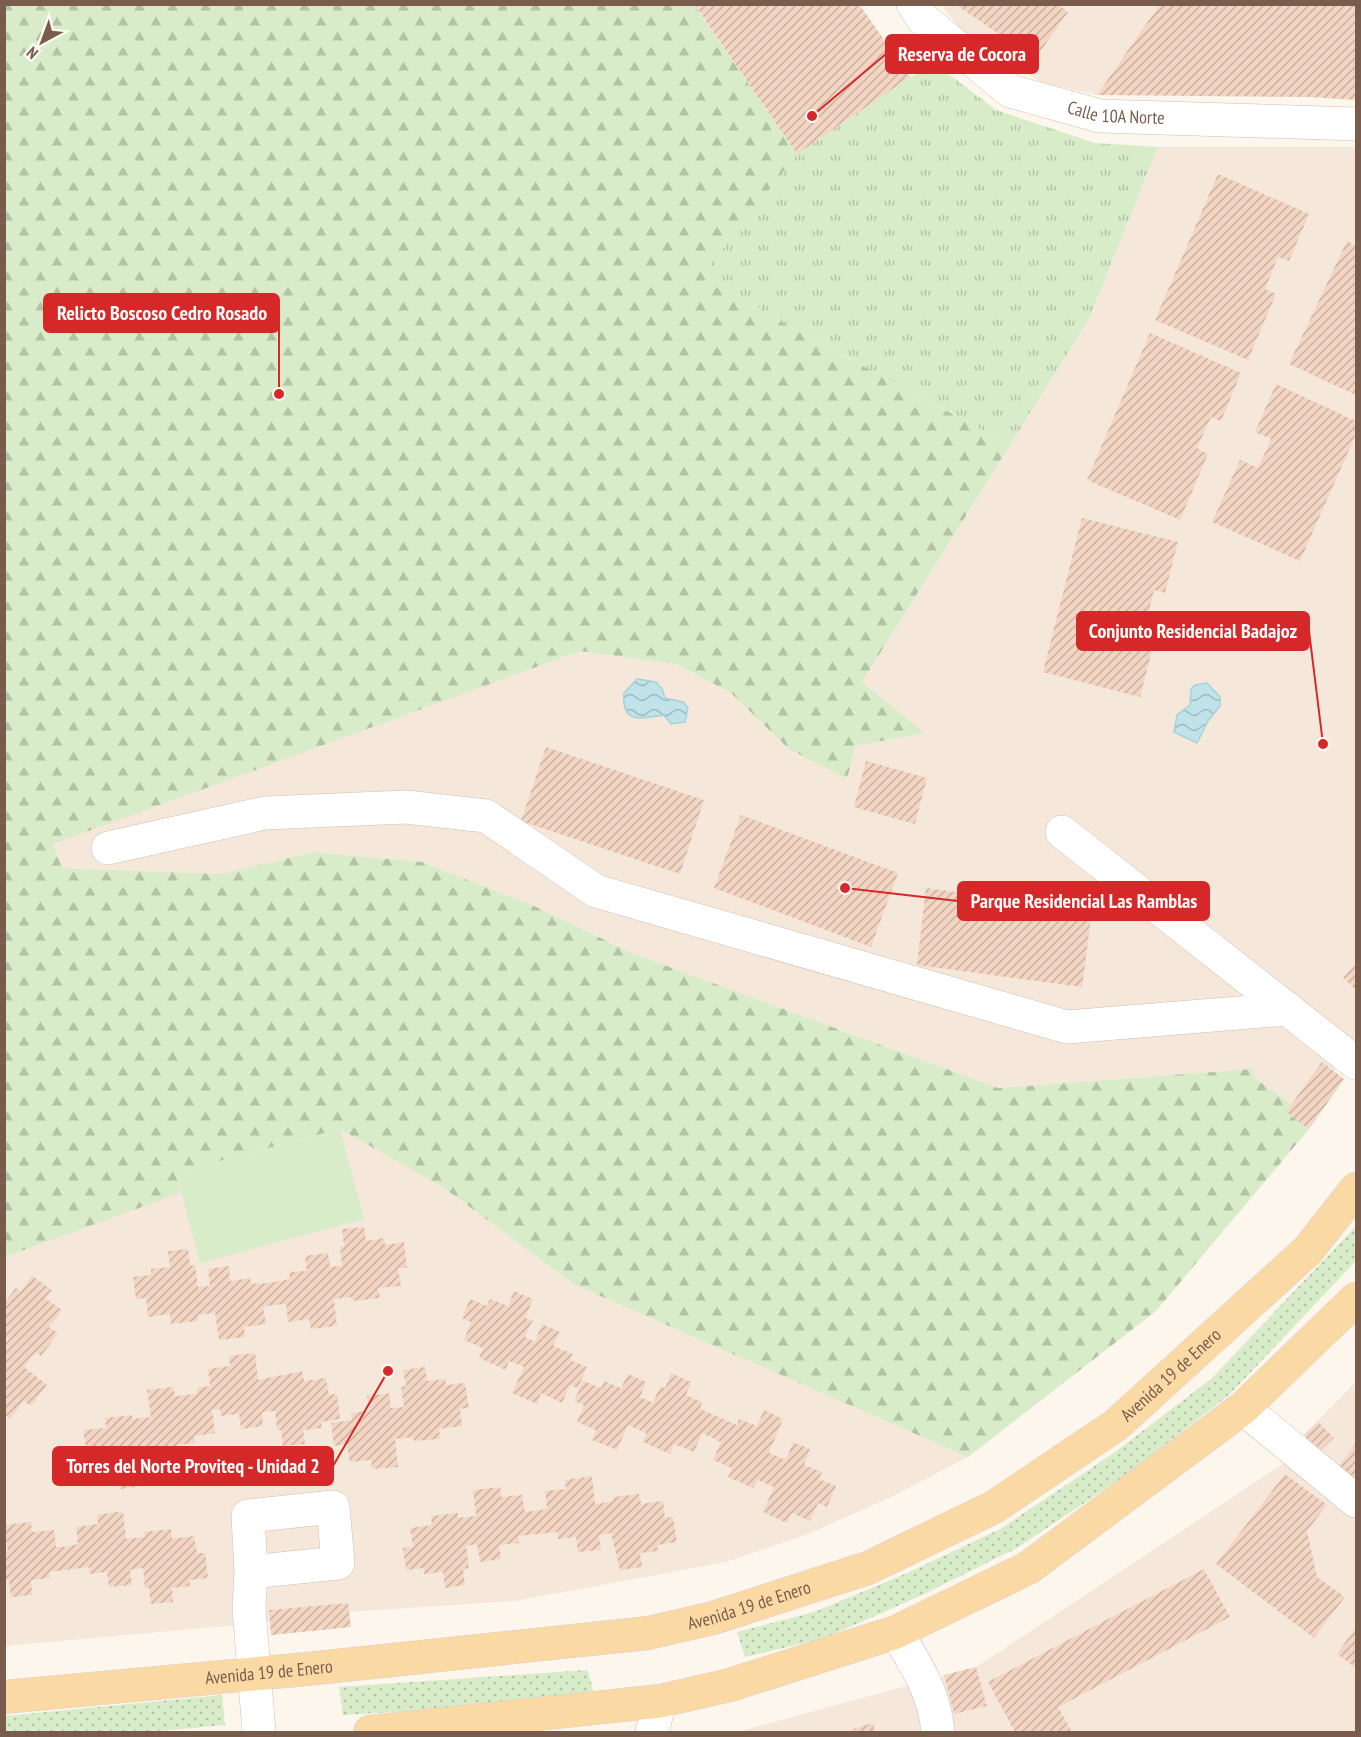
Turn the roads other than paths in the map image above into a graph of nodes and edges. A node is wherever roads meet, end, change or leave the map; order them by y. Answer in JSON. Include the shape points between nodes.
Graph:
{"nodes":[{"id":1,"x":913,"y":4,"type":"edge"},
{"id":2,"x":1356,"y":124,"type":"edge"},
{"id":3,"x":1062,"y":832,"type":"dead end"},
{"id":4,"x":108,"y":848,"type":"dead end"},
{"id":5,"x":1288,"y":1009,"type":"junction"},
{"id":6,"x":1356,"y":1063,"type":"edge"},
{"id":7,"x":1356,"y":1189,"type":"edge"},
{"id":8,"x":1356,"y":1299,"type":"edge"},
{"id":9,"x":1243,"y":1408,"type":"junction"},
{"id":10,"x":1356,"y":1501,"type":"edge"},
{"id":11,"x":251,"y":1572,"type":"dead end"},
{"id":12,"x":896,"y":1632,"type":"junction"},
{"id":13,"x":255,"y":1674,"type":"junction"},
{"id":14,"x":4,"y":1698,"type":"edge"},
{"id":15,"x":660,"y":1701,"type":"junction"},
{"id":16,"x":259,"y":1732,"type":"edge"},
{"id":17,"x":370,"y":1732,"type":"edge"},
{"id":18,"x":652,"y":1732,"type":"edge"},
{"id":19,"x":938,"y":1732,"type":"edge"}],
"edges":[{"from":1,"to":2,"type":"street","name":"Calle 10A Norte","via":[[923,19],[1010,91],[1100,116]]},
{"from":3,"to":5,"type":"street"},
{"from":4,"to":5,"type":"street","via":[[265,813],[406,807],[486,816],[596,891],[1067,1027]]},
{"from":5,"to":6,"type":"street"},
{"from":7,"to":13,"type":"main road","name":"Avenida 19 de Enero","via":[[1308,1250],[1116,1425],[994,1507],[868,1568],[713,1618],[648,1633]]},
{"from":8,"to":9,"type":"main road"},
{"from":9,"to":10,"type":"street"},
{"from":9,"to":12,"type":"main road","via":[[1028,1568]]},
{"from":11,"to":13,"type":"street","via":[[249,1608]]},
{"from":12,"to":15,"type":"main road","via":[[730,1685]]},
{"from":12,"to":19,"type":"street","via":[[921,1672],[936,1711]]},
{"from":13,"to":14,"type":"main road","name":"Avenida 19 de Enero"},
{"from":13,"to":16,"type":"street"},
{"from":15,"to":17,"type":"main road"},
{"from":15,"to":18,"type":"street"}]}
